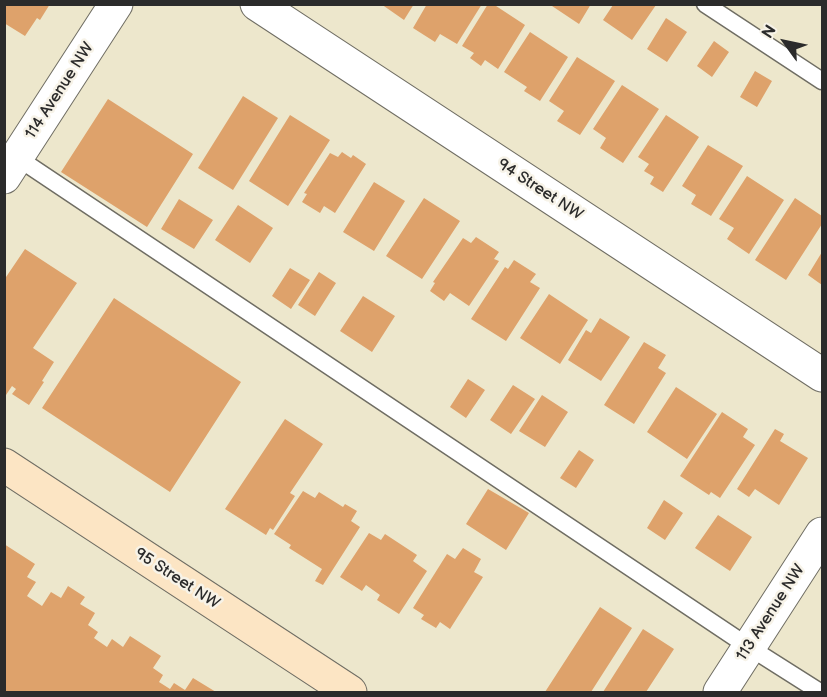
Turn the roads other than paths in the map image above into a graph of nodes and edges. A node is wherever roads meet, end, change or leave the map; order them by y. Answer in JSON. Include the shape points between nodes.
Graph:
{"nodes":[{"id":1,"x":116,"y":4,"type":"edge"},
{"id":2,"x":257,"y":4,"type":"edge"},
{"id":3,"x":705,"y":4,"type":"edge"},
{"id":4,"x":822,"y":81,"type":"edge"},
{"id":5,"x":9,"y":161,"type":"edge"},
{"id":6,"x":822,"y":375,"type":"edge"},
{"id":7,"x":4,"y":465,"type":"edge"},
{"id":8,"x":822,"y":534,"type":"edge"},
{"id":9,"x":749,"y":647,"type":"junction"},
{"id":10,"x":350,"y":693,"type":"edge"},
{"id":11,"x":720,"y":693,"type":"edge"},
{"id":12,"x":820,"y":693,"type":"edge"}],
"edges":[{"from":1,"to":5,"type":"street","name":"114 Avenue NW"},
{"from":2,"to":6,"type":"street","name":"94 Street NW"},
{"from":3,"to":4,"type":"lane"},
{"from":5,"to":9,"type":"lane"},
{"from":7,"to":10,"type":"street","name":"95 Street NW"},
{"from":8,"to":9,"type":"street","name":"113 Avenue NW"},
{"from":9,"to":11,"type":"street","name":"113 Avenue NW"},
{"from":9,"to":12,"type":"lane"}]}
